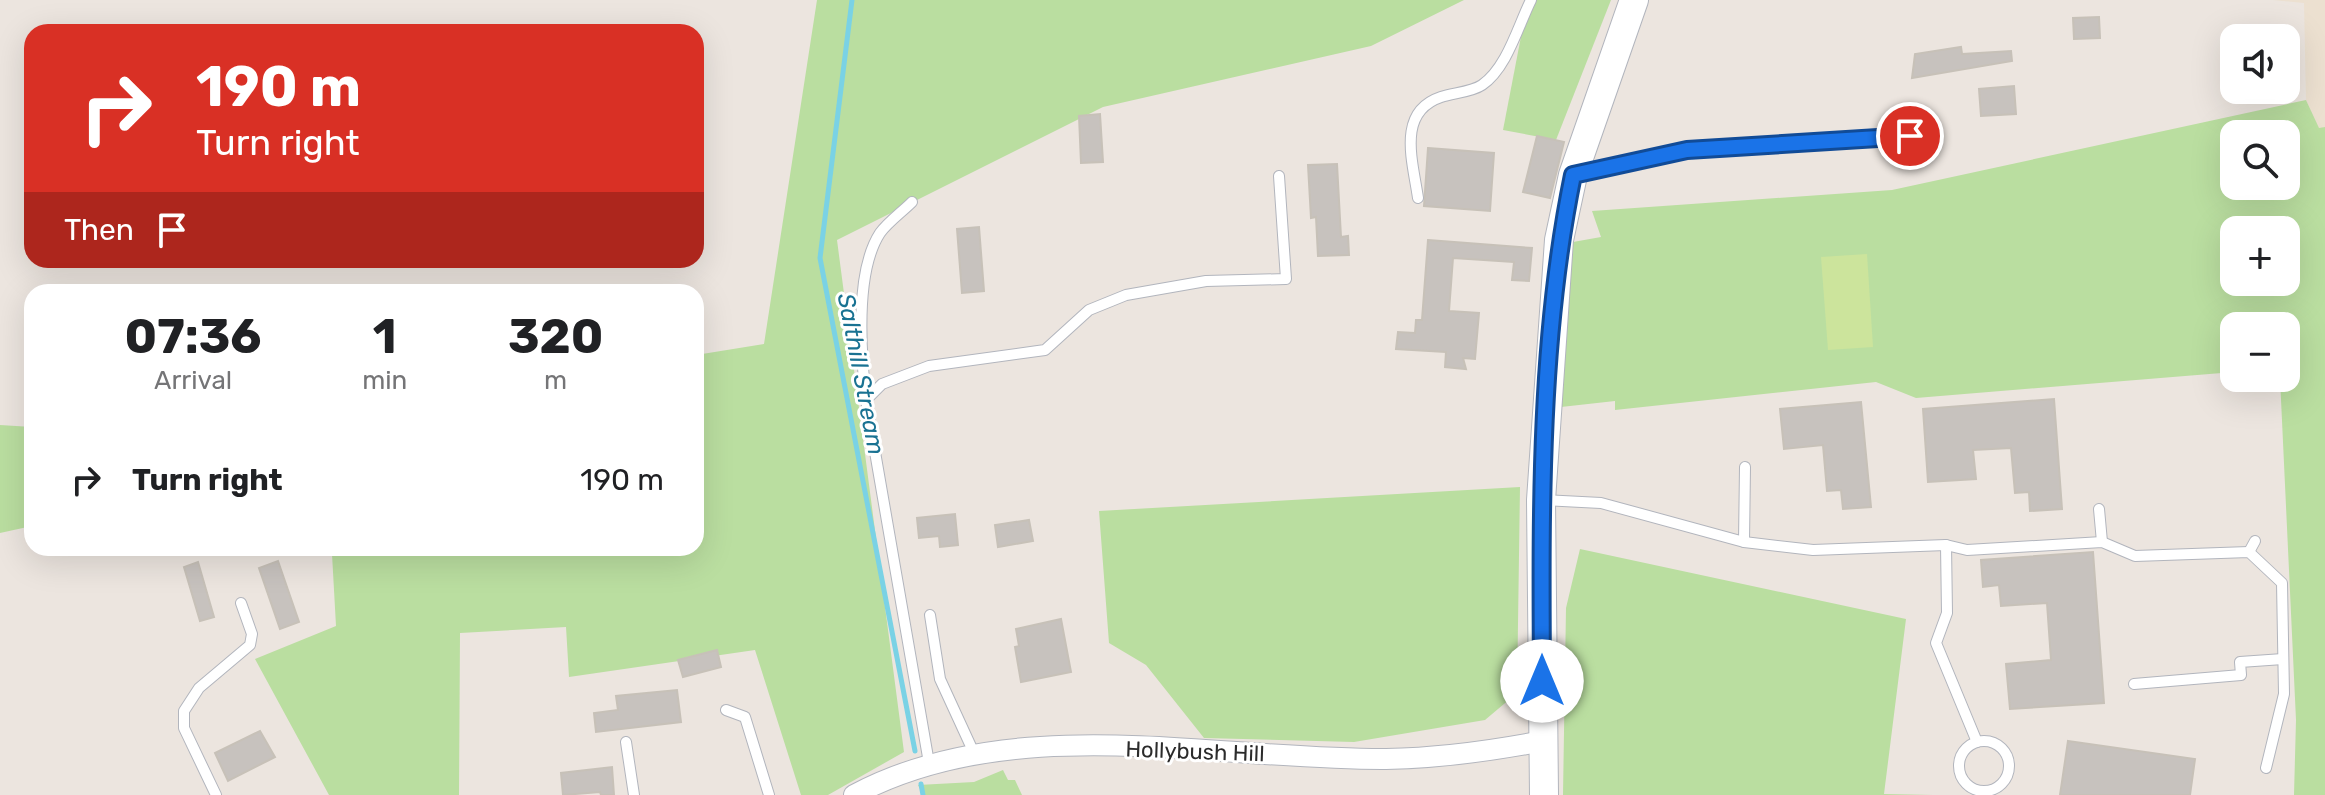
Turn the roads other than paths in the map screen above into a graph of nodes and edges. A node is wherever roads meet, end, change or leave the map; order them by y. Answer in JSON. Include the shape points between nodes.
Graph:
{"nodes":[{"id":1,"x":1531,"y":0,"type":"edge"},
{"id":2,"x":1634,"y":0,"type":"edge"},
{"id":3,"x":1910,"y":136,"type":"dead end"},
{"id":4,"x":1573,"y":175,"type":"junction"},
{"id":5,"x":1279,"y":176,"type":"dead end"},
{"id":6,"x":1418,"y":198,"type":"dead end"},
{"id":7,"x":912,"y":202,"type":"dead end"},
{"id":8,"x":866,"y":400,"type":"junction"},
{"id":9,"x":1745,"y":467,"type":"dead end"},
{"id":10,"x":1541,"y":500,"type":"junction"},
{"id":11,"x":2099,"y":509,"type":"dead end"},
{"id":12,"x":2255,"y":541,"type":"dead end"},
{"id":13,"x":1744,"y":542,"type":"junction"},
{"id":14,"x":2102,"y":542,"type":"junction"},
{"id":15,"x":1946,"y":545,"type":"junction"},
{"id":16,"x":2249,"y":552,"type":"junction"},
{"id":17,"x":241,"y":603,"type":"dead end"},
{"id":18,"x":930,"y":615,"type":"dead end"},
{"id":19,"x":2283,"y":659,"type":"junction"},
{"id":20,"x":2134,"y":684,"type":"dead end"},
{"id":21,"x":726,"y":710,"type":"dead end"},
{"id":22,"x":1543,"y":741,"type":"junction"},
{"id":23,"x":626,"y":742,"type":"dead end"},
{"id":24,"x":1977,"y":742,"type":"junction"},
{"id":25,"x":974,"y":753,"type":"junction"},
{"id":26,"x":929,"y":763,"type":"junction"},
{"id":27,"x":2266,"y":768,"type":"dead end"},
{"id":28,"x":766,"y":794,"type":"edge"},
{"id":29,"x":216,"y":795,"type":"edge"},
{"id":30,"x":634,"y":795,"type":"edge"},
{"id":31,"x":854,"y":795,"type":"edge"},
{"id":32,"x":1544,"y":795,"type":"edge"}],
"edges":[{"from":1,"to":6,"type":"lane","via":[[1497,70],[1481,87],[1424,102],[1415,115],[1410,138]]},
{"from":2,"to":4,"type":"street"},
{"from":3,"to":4,"type":"lane","via":[[1687,150]]},
{"from":4,"to":10,"type":"street","via":[[1559,240]]},
{"from":5,"to":8,"type":"lane","via":[[1286,279],[1206,281],[1126,295],[1089,310],[1045,350],[929,366],[882,384]]},
{"from":7,"to":8,"type":"lane","via":[[880,234],[865,281],[860,344]]},
{"from":8,"to":26,"type":"lane"},
{"from":9,"to":13,"type":"lane"},
{"from":10,"to":13,"type":"lane","via":[[1601,503]]},
{"from":10,"to":22,"type":"street"},
{"from":11,"to":14,"type":"lane"},
{"from":12,"to":16,"type":"lane"},
{"from":13,"to":15,"type":"lane","via":[[1813,550]]},
{"from":14,"to":15,"type":"lane","via":[[1967,550]]},
{"from":14,"to":16,"type":"lane","via":[[2135,556]]},
{"from":15,"to":24,"type":"lane","via":[[1947,613],[1936,643]]},
{"from":16,"to":19,"type":"lane","via":[[2282,583]]},
{"from":17,"to":29,"type":"lane","via":[[252,634],[250,645],[199,688],[184,711],[184,728]]},
{"from":18,"to":25,"type":"lane","via":[[940,679]]},
{"from":19,"to":20,"type":"lane","via":[[2240,662],[2241,675]]},
{"from":19,"to":27,"type":"lane","via":[[2284,694]]},
{"from":21,"to":28,"type":"lane","via":[[745,717]]},
{"from":22,"to":25,"type":"street","name":"Hollybush Hill","via":[[1386,759],[1031,745]]},
{"from":22,"to":32,"type":"street"},
{"from":23,"to":30,"type":"lane"},
{"from":24,"to":24,"type":"lane","via":[[1963,752],[1959,768],[1973,789],[1988,791],[2002,783],[2008,761],[1993,743]]},
{"from":25,"to":26,"type":"street","name":"Hollybush Hill"},
{"from":26,"to":31,"type":"street","name":"Hollybush Hill"}]}
